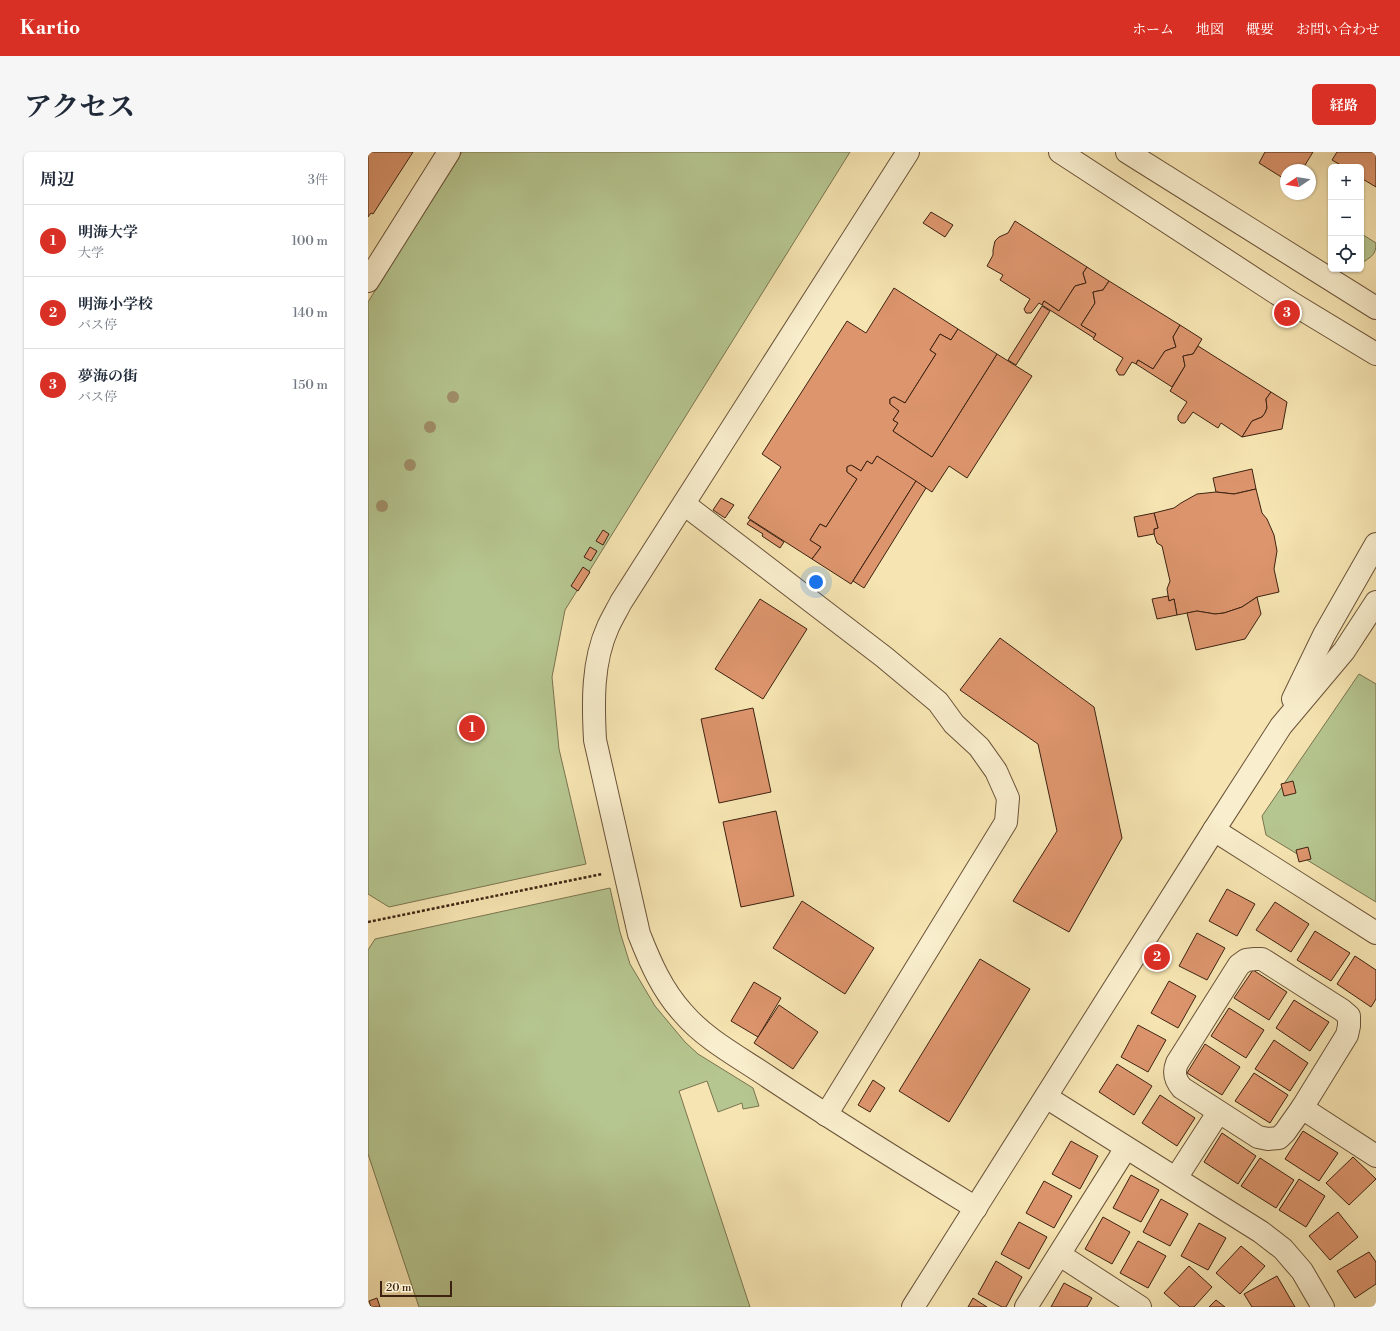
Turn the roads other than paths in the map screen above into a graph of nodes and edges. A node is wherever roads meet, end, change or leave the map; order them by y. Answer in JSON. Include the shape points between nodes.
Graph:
{"nodes":[{"id":1,"x":449,"y":152,"type":"edge"},
{"id":2,"x":908,"y":152,"type":"edge"},
{"id":3,"x":1060,"y":152,"type":"edge"},
{"id":4,"x":1127,"y":152,"type":"edge"},
{"id":5,"x":368,"y":280,"type":"edge"},
{"id":6,"x":1376,"y":308,"type":"edge"},
{"id":7,"x":1376,"y":354,"type":"edge"},
{"id":8,"x":684,"y":504,"type":"junction"},
{"id":9,"x":1376,"y":544,"type":"edge"},
{"id":10,"x":1376,"y":602,"type":"edge"},
{"id":11,"x":1281,"y":726,"type":"junction"},
{"id":12,"x":1214,"y":830,"type":"junction"},
{"id":13,"x":1376,"y":933,"type":"edge"},
{"id":14,"x":1046,"y":1097,"type":"junction"},
{"id":15,"x":1302,"y":1108,"type":"junction"},
{"id":16,"x":1218,"y":1113,"type":"junction"},
{"id":17,"x":826,"y":1115,"type":"junction"},
{"id":18,"x":1126,"y":1148,"type":"junction"},
{"id":19,"x":1376,"y":1156,"type":"edge"},
{"id":20,"x":1176,"y":1178,"type":"junction"},
{"id":21,"x":976,"y":1208,"type":"junction"},
{"id":22,"x":1060,"y":1255,"type":"junction"},
{"id":23,"x":913,"y":1307,"type":"edge"},
{"id":24,"x":1026,"y":1307,"type":"edge"},
{"id":25,"x":1140,"y":1307,"type":"edge"},
{"id":26,"x":1323,"y":1307,"type":"edge"}],
"edges":[{"from":1,"to":5,"type":"street"},
{"from":2,"to":8,"type":"street"},
{"from":3,"to":7,"type":"street","via":[[1290,302]]},
{"from":4,"to":6,"type":"street"},
{"from":8,"to":17,"type":"street","via":[[614,615],[596,675],[595,740],[624,870],[639,934],[649,961],[664,989],[683,1014],[706,1035]]},
{"from":8,"to":17,"type":"street","via":[[884,657],[938,702],[954,724],[979,747],[996,771],[1008,798],[1006,822]]},
{"from":9,"to":11,"type":"street","via":[[1324,635]]},
{"from":10,"to":11,"type":"street","via":[[1344,651]]},
{"from":11,"to":12,"type":"street"},
{"from":12,"to":13,"type":"street"},
{"from":12,"to":14,"type":"street"},
{"from":14,"to":18,"type":"street"},
{"from":14,"to":21,"type":"street"},
{"from":15,"to":16,"type":"street","via":[[1282,1135],[1268,1139],[1258,1137]]},
{"from":15,"to":16,"type":"street","via":[[1346,1035],[1349,1016],[1262,959],[1255,958],[1239,965],[1174,1071],[1176,1082],[1182,1088]]},
{"from":15,"to":19,"type":"street"},
{"from":16,"to":20,"type":"street"},
{"from":17,"to":21,"type":"street"},
{"from":18,"to":20,"type":"street"},
{"from":18,"to":22,"type":"street"},
{"from":20,"to":26,"type":"street","via":[[1284,1249],[1302,1271]]},
{"from":21,"to":23,"type":"street"},
{"from":22,"to":24,"type":"street"},
{"from":22,"to":25,"type":"street"}]}
